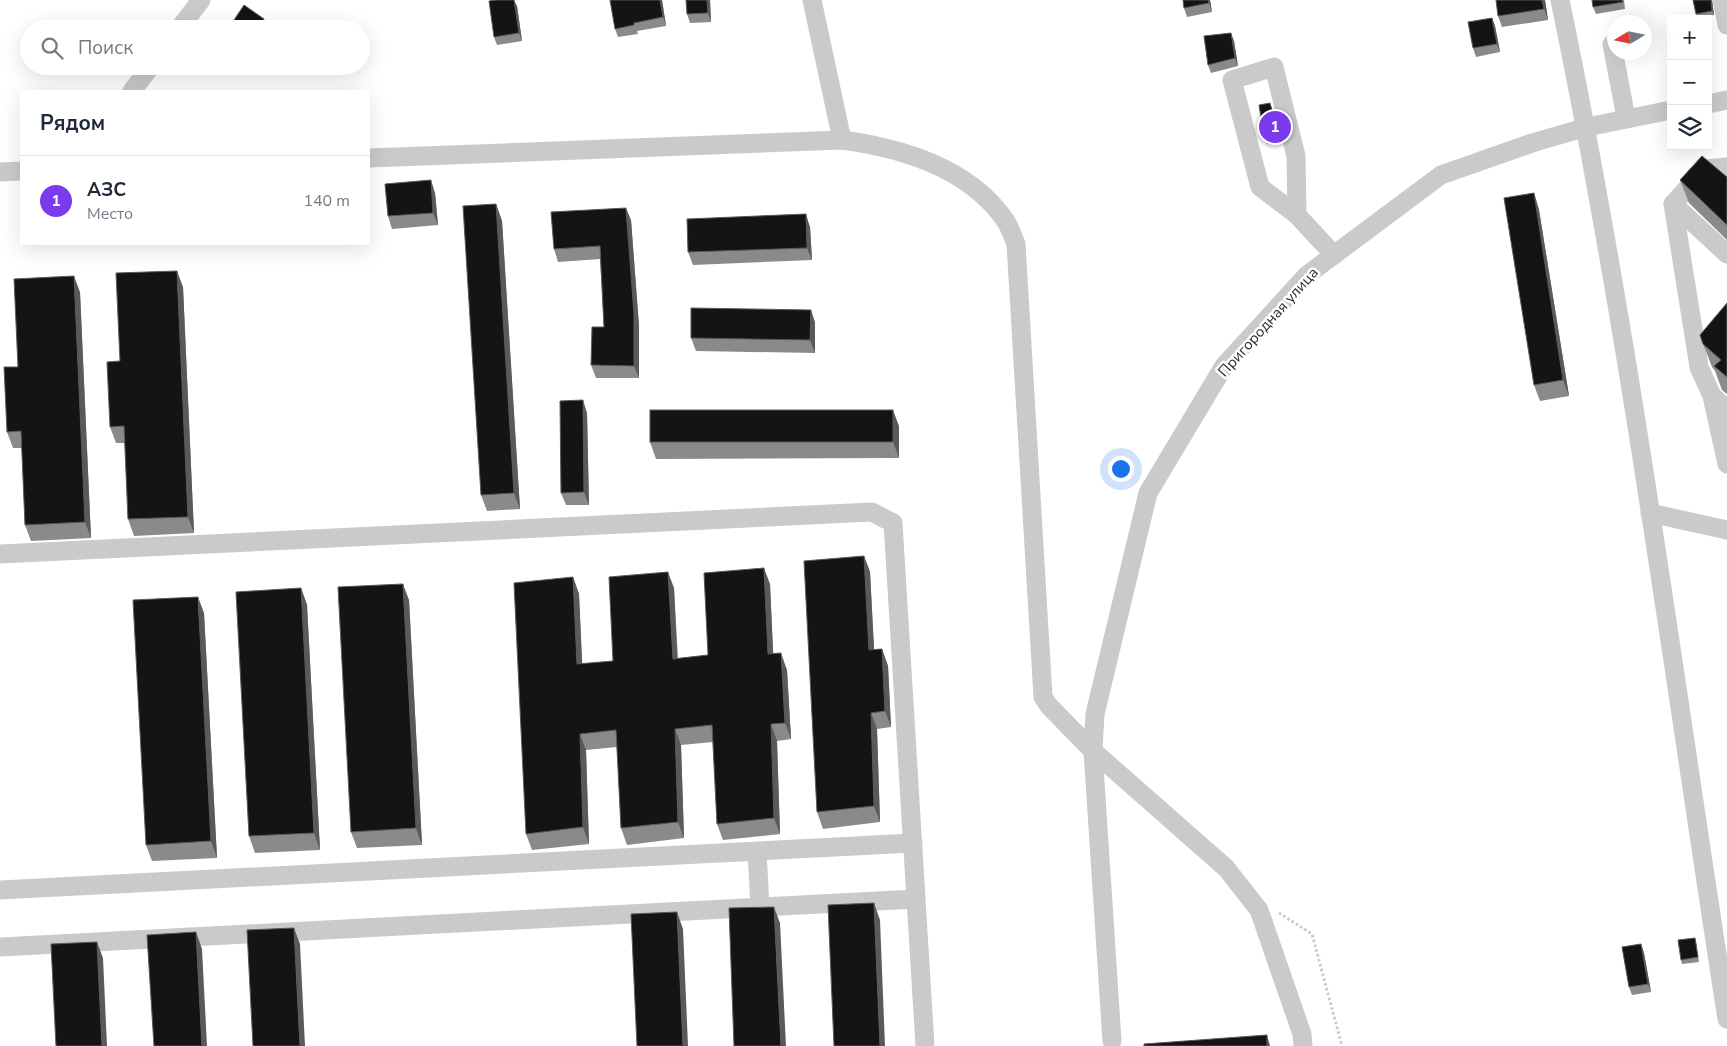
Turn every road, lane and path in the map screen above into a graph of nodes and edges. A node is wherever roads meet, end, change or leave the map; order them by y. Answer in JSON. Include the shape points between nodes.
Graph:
{"nodes":[{"id":1,"x":201,"y":0,"type":"edge"},
{"id":2,"x":812,"y":0,"type":"edge"},
{"id":3,"x":1560,"y":0,"type":"edge"},
{"id":4,"x":1722,"y":0,"type":"edge"},
{"id":5,"x":186,"y":20,"type":"edge"},
{"id":6,"x":1727,"y":25,"type":"edge"},
{"id":7,"x":1615,"y":60,"type":"edge"},
{"id":8,"x":144,"y":75,"type":"edge"},
{"id":9,"x":133,"y":90,"type":"edge"},
{"id":10,"x":1727,"y":100,"type":"edge"},
{"id":11,"x":1712,"y":103,"type":"edge"},
{"id":12,"x":1667,"y":111,"type":"edge"},
{"id":13,"x":1626,"y":118,"type":"junction"},
{"id":14,"x":1586,"y":128,"type":"junction"},
{"id":15,"x":842,"y":140,"type":"junction"},
{"id":16,"x":370,"y":158,"type":"edge"},
{"id":17,"x":1727,"y":167,"type":"edge"},
{"id":18,"x":20,"y":171,"type":"edge"},
{"id":19,"x":0,"y":172,"type":"edge"},
{"id":20,"x":1672,"y":204,"type":"junction"},
{"id":21,"x":1298,"y":215,"type":"junction"},
{"id":22,"x":1727,"y":254,"type":"edge"},
{"id":23,"x":1334,"y":255,"type":"junction"},
{"id":24,"x":1712,"y":396,"type":"junction"},
{"id":25,"x":1727,"y":409,"type":"edge"},
{"id":26,"x":1727,"y":464,"type":"edge"},
{"id":27,"x":1650,"y":513,"type":"junction"},
{"id":28,"x":1727,"y":530,"type":"edge"},
{"id":29,"x":0,"y":554,"type":"edge"},
{"id":30,"x":1093,"y":751,"type":"junction"},
{"id":31,"x":913,"y":843,"type":"junction"},
{"id":32,"x":758,"y":851,"type":"junction"},
{"id":33,"x":0,"y":890,"type":"edge"},
{"id":34,"x":916,"y":899,"type":"junction"},
{"id":35,"x":760,"y":907,"type":"junction"},
{"id":36,"x":1273,"y":909,"type":"dead end"},
{"id":37,"x":0,"y":947,"type":"edge"},
{"id":38,"x":1727,"y":1019,"type":"edge"},
{"id":39,"x":1112,"y":1041,"type":"dead end"},
{"id":40,"x":925,"y":1046,"type":"edge"},
{"id":41,"x":1303,"y":1046,"type":"edge"},
{"id":42,"x":1342,"y":1046,"type":"edge"}],
"edges":[{"from":1,"to":5,"type":"street"},
{"from":2,"to":15,"type":"street"},
{"from":3,"to":14,"type":"street"},
{"from":4,"to":6,"type":"street"},
{"from":7,"to":13,"type":"street"},
{"from":8,"to":9,"type":"street"},
{"from":10,"to":11,"type":"street"},
{"from":12,"to":13,"type":"street","name":"Пригородная улица"},
{"from":13,"to":14,"type":"street","name":"Пригородная улица"},
{"from":14,"to":23,"type":"street","name":"Пригородная улица","via":[[1441,175]]},
{"from":14,"to":27,"type":"street"},
{"from":15,"to":16,"type":"street"},
{"from":15,"to":30,"type":"street","via":[[872,144],[923,158],[971,184],[1005,220],[1016,244],[1043,697]]},
{"from":17,"to":20,"type":"street","via":[[1705,169]]},
{"from":18,"to":19,"type":"street"},
{"from":20,"to":22,"type":"street"},
{"from":20,"to":24,"type":"street","via":[[1699,367]]},
{"from":21,"to":21,"type":"street","via":[[1296,156],[1274,67],[1232,80],[1260,187]]},
{"from":21,"to":23,"type":"street"},
{"from":23,"to":30,"type":"street","name":"Пригородная улица","via":[[1307,275],[1224,366],[1148,493],[1095,714]]},
{"from":24,"to":25,"type":"street"},
{"from":24,"to":26,"type":"street"},
{"from":27,"to":28,"type":"street"},
{"from":27,"to":38,"type":"street"},
{"from":29,"to":31,"type":"street","via":[[872,512],[893,523]]},
{"from":30,"to":39,"type":"street","name":"Пригородная улица"},
{"from":30,"to":41,"type":"street","via":[[1226,868],[1259,910],[1302,1034]]},
{"from":31,"to":32,"type":"street"},
{"from":31,"to":34,"type":"street"},
{"from":32,"to":33,"type":"street"},
{"from":32,"to":35,"type":"street"},
{"from":34,"to":35,"type":"street"},
{"from":34,"to":40,"type":"street"},
{"from":35,"to":37,"type":"street"},
{"from":36,"to":42,"type":"path","via":[[1312,934]]}]}
